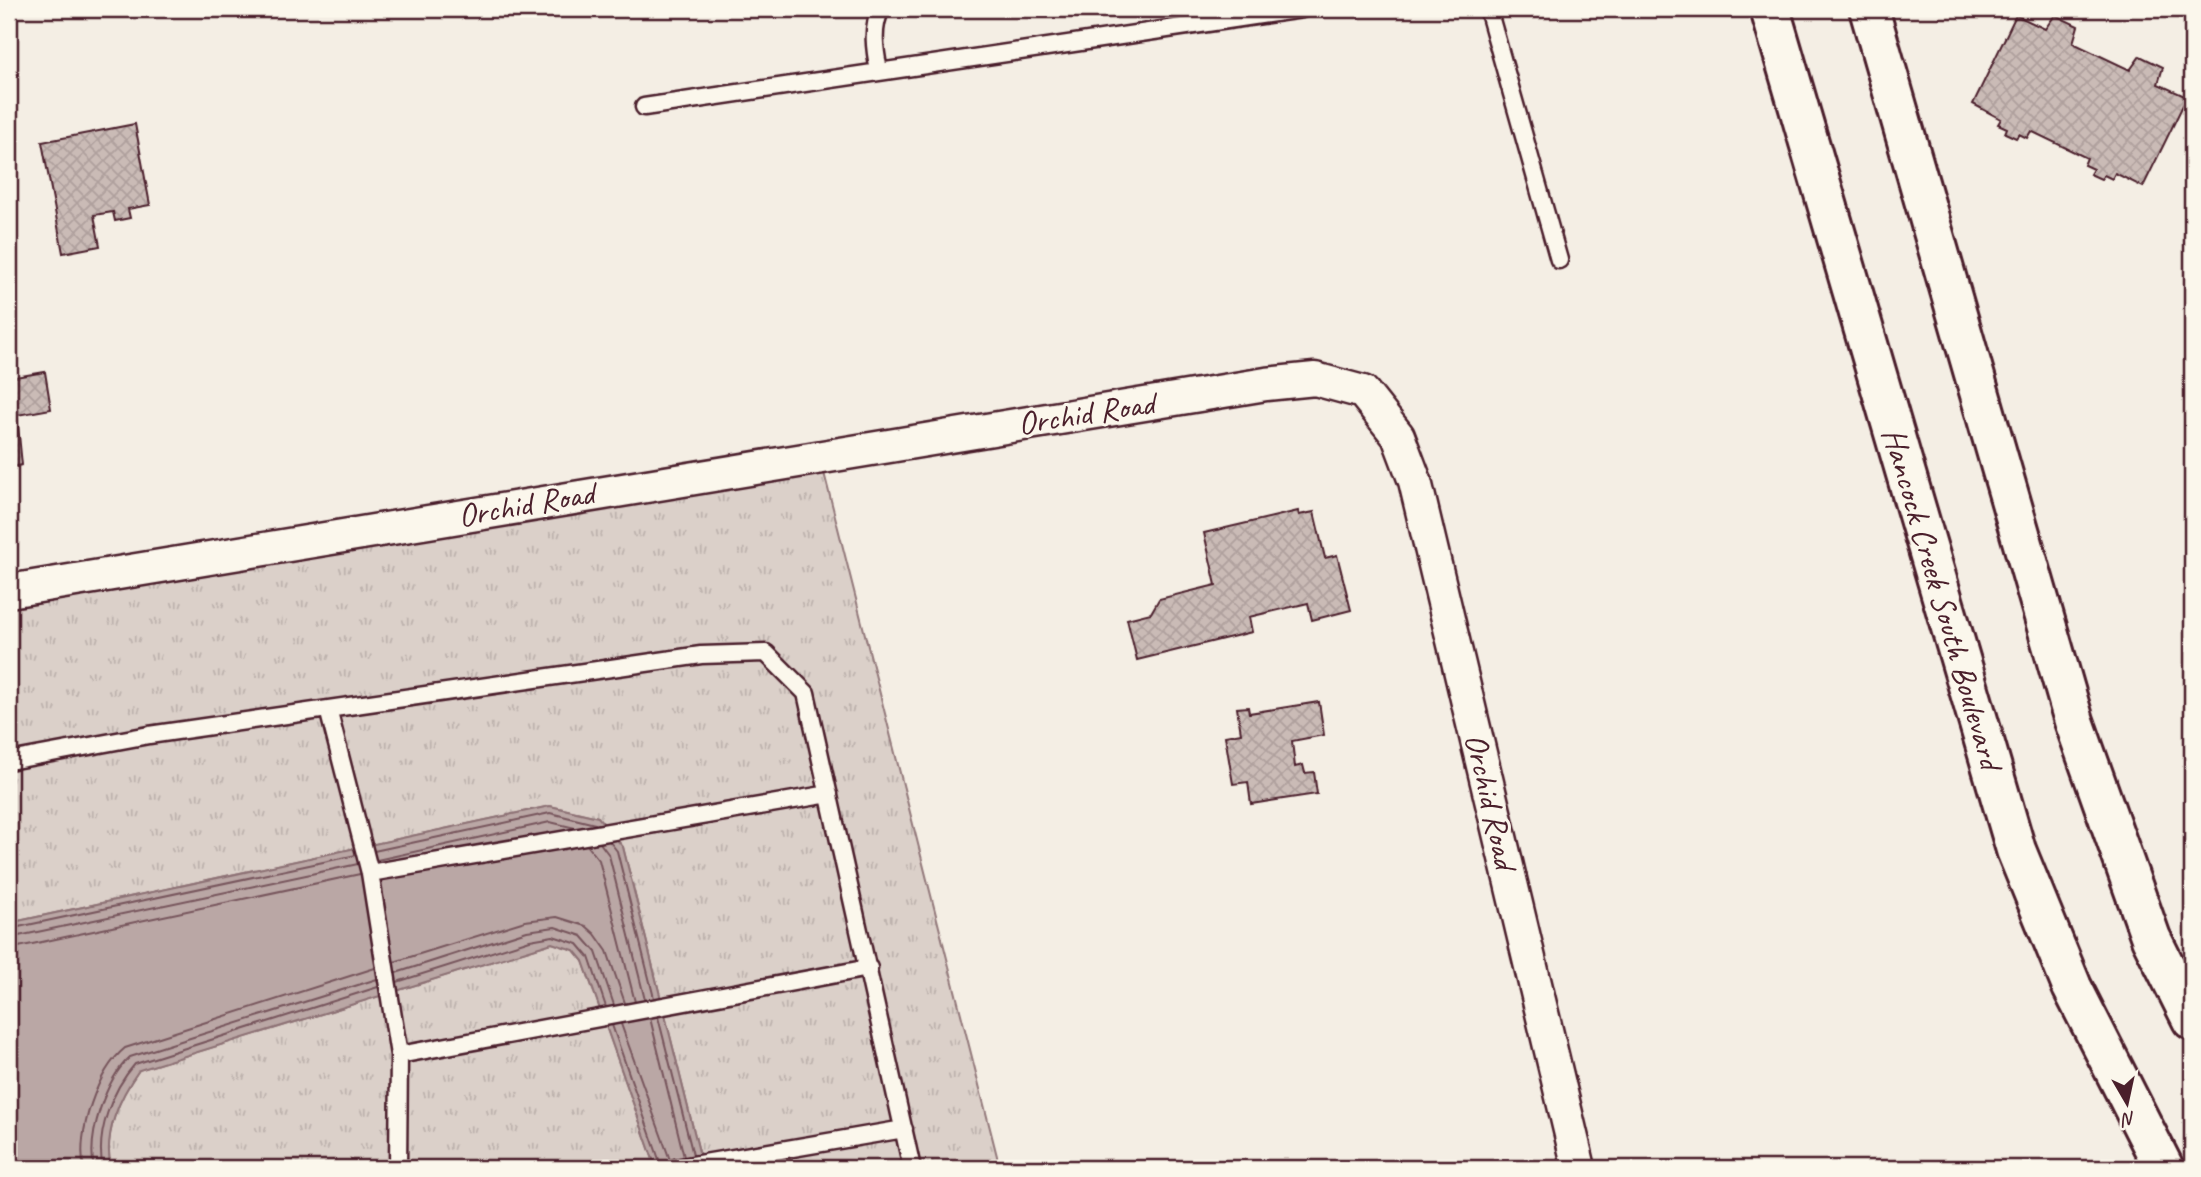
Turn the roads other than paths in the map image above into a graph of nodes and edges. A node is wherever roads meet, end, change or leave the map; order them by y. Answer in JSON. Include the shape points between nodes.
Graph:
{"nodes":[{"id":1,"x":881,"y":9,"type":"edge"},
{"id":2,"x":1302,"y":9,"type":"edge"},
{"id":3,"x":1488,"y":9,"type":"edge"},
{"id":4,"x":1770,"y":9,"type":"edge"},
{"id":5,"x":1868,"y":9,"type":"edge"},
{"id":6,"x":879,"y":71,"type":"junction"},
{"id":7,"x":643,"y":107,"type":"dead end"},
{"id":8,"x":1559,"y":260,"type":"dead end"},
{"id":9,"x":9,"y":591,"type":"edge"},
{"id":10,"x":328,"y":709,"type":"junction"},
{"id":11,"x":9,"y":761,"type":"edge"},
{"id":12,"x":829,"y":794,"type":"junction"},
{"id":13,"x":370,"y":873,"type":"junction"},
{"id":14,"x":869,"y":968,"type":"junction"},
{"id":15,"x":2192,"y":1020,"type":"edge"},
{"id":16,"x":399,"y":1055,"type":"junction"},
{"id":17,"x":904,"y":1129,"type":"junction"},
{"id":18,"x":398,"y":1168,"type":"edge"},
{"id":19,"x":675,"y":1168,"type":"edge"},
{"id":20,"x":912,"y":1168,"type":"edge"},
{"id":21,"x":1579,"y":1168,"type":"edge"},
{"id":22,"x":2164,"y":1168,"type":"edge"}],
"edges":[{"from":1,"to":6,"type":"lane","via":[[874,47]]},
{"from":2,"to":6,"type":"lane"},
{"from":3,"to":8,"type":"lane"},
{"from":4,"to":22,"type":"street","name":"Hancock Creek South Boulevard","via":[[2016,850],[2072,987]]},
{"from":5,"to":15,"type":"street","via":[[2074,721],[2151,938]]},
{"from":6,"to":7,"type":"lane"},
{"from":9,"to":21,"type":"street","name":"Orchid Road","via":[[1266,384],[1315,379],[1363,392],[1398,436],[1415,481]]},
{"from":10,"to":11,"type":"lane"},
{"from":10,"to":12,"type":"lane","via":[[701,655],[766,653],[806,693]]},
{"from":10,"to":13,"type":"lane"},
{"from":12,"to":13,"type":"lane"},
{"from":12,"to":14,"type":"lane"},
{"from":13,"to":16,"type":"lane"},
{"from":14,"to":16,"type":"lane"},
{"from":14,"to":17,"type":"lane"},
{"from":16,"to":18,"type":"lane"},
{"from":17,"to":19,"type":"lane"},
{"from":17,"to":20,"type":"lane"}]}
